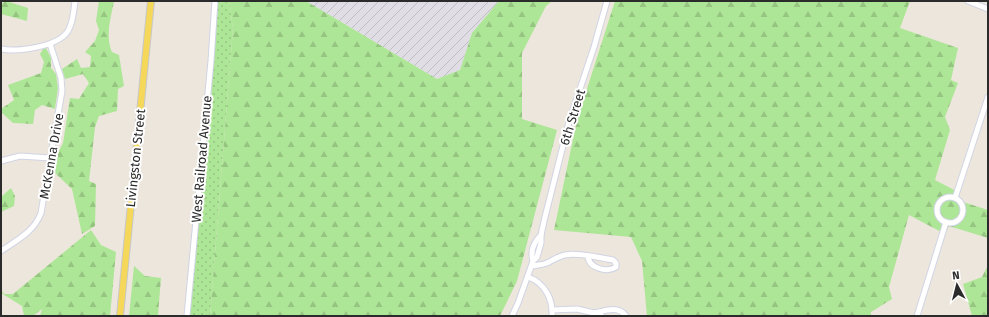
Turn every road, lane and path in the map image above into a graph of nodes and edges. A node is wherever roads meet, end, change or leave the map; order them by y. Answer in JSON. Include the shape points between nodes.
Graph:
{"nodes":[{"id":1,"x":75,"y":1,"type":"edge"},
{"id":2,"x":151,"y":1,"type":"edge"},
{"id":3,"x":215,"y":1,"type":"edge"},
{"id":4,"x":607,"y":1,"type":"edge"},
{"id":5,"x":968,"y":1,"type":"edge"},
{"id":6,"x":988,"y":9,"type":"edge"},
{"id":7,"x":50,"y":44,"type":"junction"},
{"id":8,"x":1,"y":49,"type":"edge"},
{"id":9,"x":988,"y":97,"type":"edge"},
{"id":10,"x":50,"y":158,"type":"junction"},
{"id":11,"x":1,"y":161,"type":"edge"},
{"id":12,"x":955,"y":198,"type":"junction"},
{"id":13,"x":946,"y":222,"type":"junction"},
{"id":14,"x":1,"y":251,"type":"edge"},
{"id":15,"x":588,"y":256,"type":"junction"},
{"id":16,"x":532,"y":263,"type":"junction"},
{"id":17,"x":528,"y":277,"type":"junction"},
{"id":18,"x":552,"y":313,"type":"edge"},
{"id":19,"x":594,"y":313,"type":"junction"},
{"id":20,"x":120,"y":316,"type":"edge"},
{"id":21,"x":187,"y":316,"type":"edge"},
{"id":22,"x":512,"y":316,"type":"edge"},
{"id":23,"x":602,"y":316,"type":"edge"},
{"id":24,"x":626,"y":316,"type":"edge"},
{"id":25,"x":917,"y":316,"type":"edge"}],
"edges":[{"from":1,"to":7,"type":"street","via":[[72,22],[67,33],[60,40]]},
{"from":2,"to":20,"type":"main road","name":"Livingston Street"},
{"from":3,"to":21,"type":"street","name":"West Railroad Avenue"},
{"from":4,"to":16,"type":"street","name":"6th Street","via":[[570,122],[540,235],[541,243],[537,257]]},
{"from":5,"to":6,"type":"street"},
{"from":7,"to":8,"type":"street","via":[[20,50]]},
{"from":7,"to":10,"type":"street","name":"McKenna Drive","via":[[62,91]]},
{"from":9,"to":12,"type":"street"},
{"from":10,"to":11,"type":"street","via":[[20,156]]},
{"from":10,"to":14,"type":"street","name":"McKenna Drive","via":[[35,225],[27,234]]},
{"from":12,"to":13,"type":"street","via":[[962,208],[961,216],[955,222]]},
{"from":12,"to":13,"type":"street","via":[[947,198],[938,206],[938,214]]},
{"from":13,"to":25,"type":"street"},
{"from":15,"to":15,"type":"street","via":[[613,260],[616,267],[608,270],[593,267],[588,262]]},
{"from":15,"to":16,"type":"street","via":[[567,255],[546,263]]},
{"from":16,"to":17,"type":"street","name":"6th Street"},
{"from":17,"to":18,"type":"street","via":[[543,287],[549,297]]},
{"from":17,"to":22,"type":"street","name":"6th Street"},
{"from":18,"to":19,"type":"street","via":[[577,309]]},
{"from":19,"to":23,"type":"street"},
{"from":19,"to":24,"type":"street","via":[[616,309]]}]}
